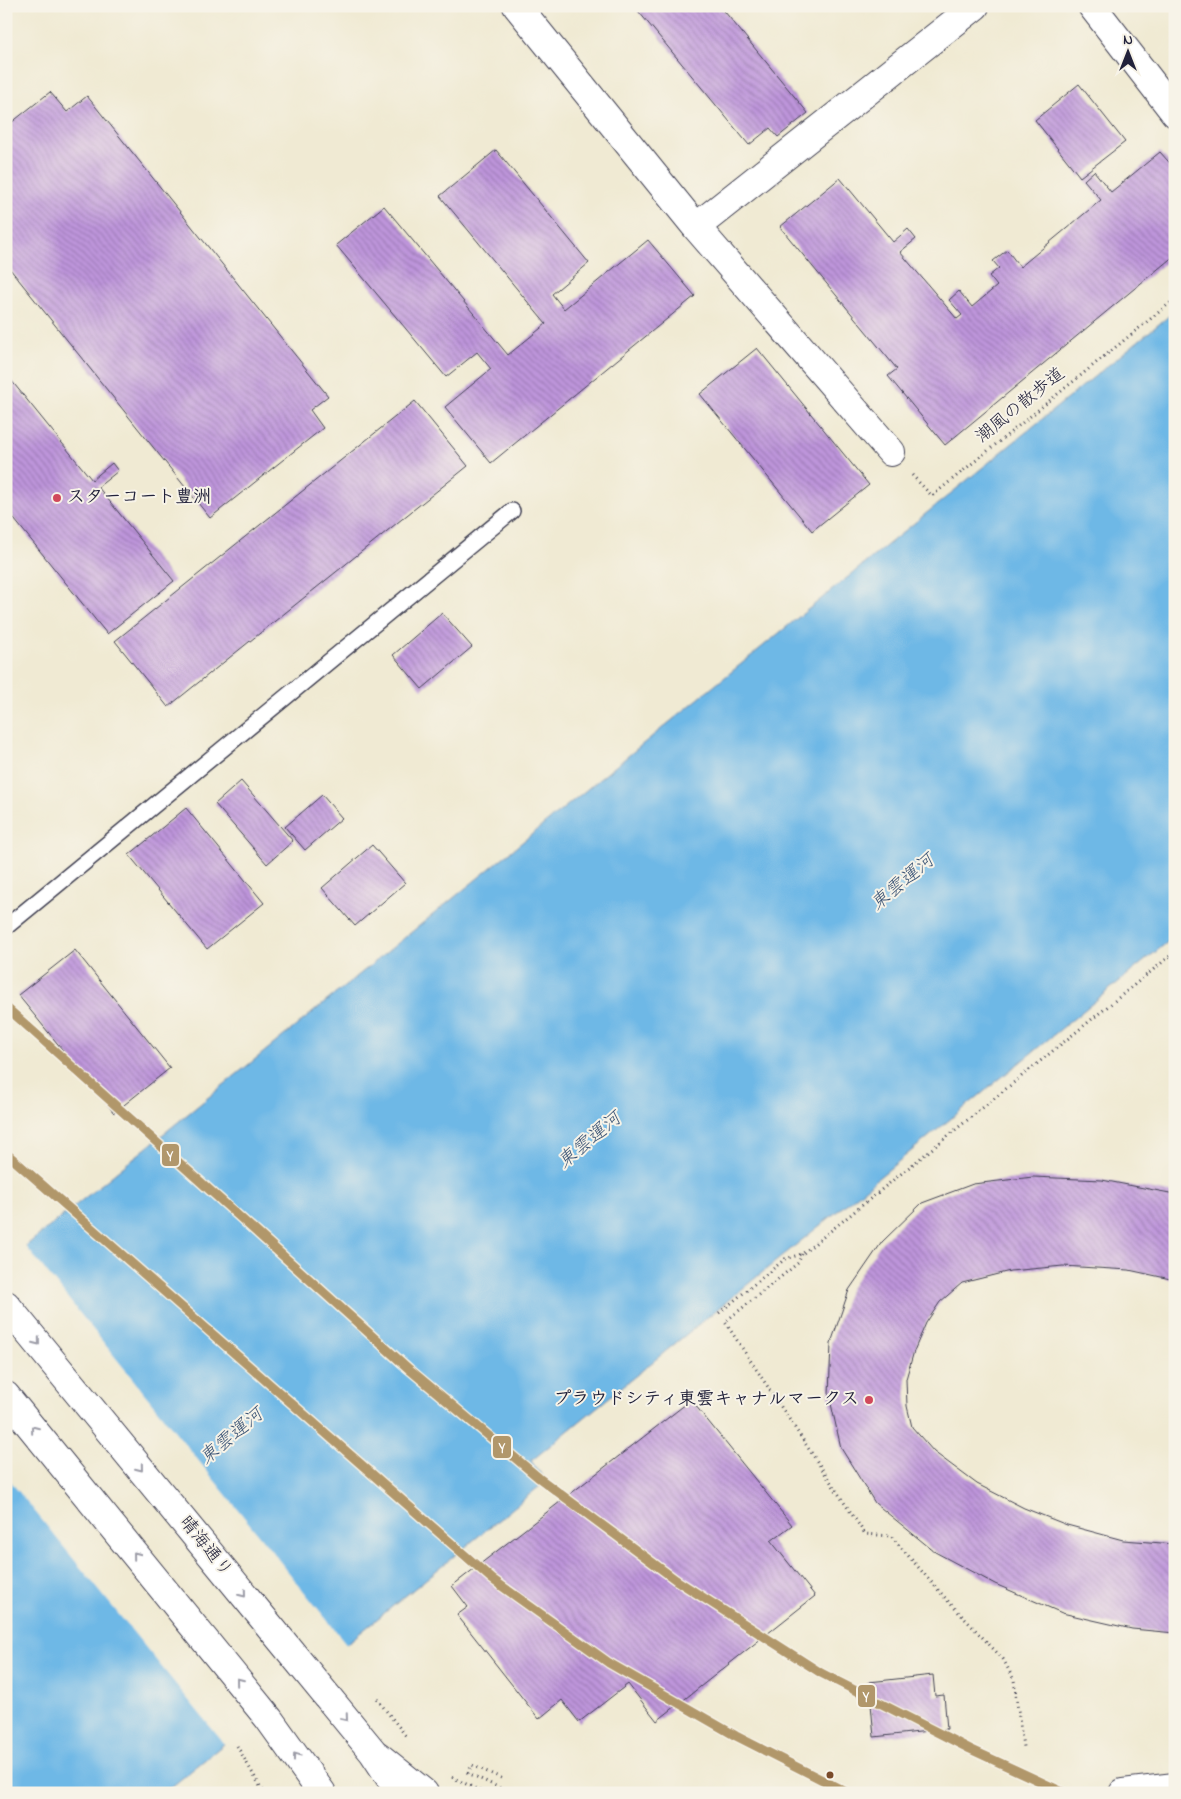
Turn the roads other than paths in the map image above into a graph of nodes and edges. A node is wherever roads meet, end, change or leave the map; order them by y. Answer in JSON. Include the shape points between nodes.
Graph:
{"nodes":[{"id":1,"x":516,"y":6,"type":"edge"},
{"id":2,"x":975,"y":6,"type":"edge"},
{"id":3,"x":1092,"y":6,"type":"edge"},
{"id":4,"x":1175,"y":112,"type":"edge"},
{"id":5,"x":696,"y":227,"type":"junction"},
{"id":6,"x":891,"y":452,"type":"road end"},
{"id":7,"x":512,"y":510,"type":"dead end"},
{"id":8,"x":6,"y":927,"type":"edge"},
{"id":9,"x":6,"y":1305,"type":"edge"},
{"id":10,"x":6,"y":1396,"type":"edge"},
{"id":11,"x":373,"y":1752,"type":"junction"},
{"id":12,"x":1175,"y":1786,"type":"edge"},
{"id":13,"x":322,"y":1793,"type":"edge"},
{"id":14,"x":400,"y":1793,"type":"edge"},
{"id":15,"x":424,"y":1793,"type":"edge"},
{"id":16,"x":1123,"y":1793,"type":"edge"}],
"edges":[{"from":1,"to":5,"type":"street"},
{"from":2,"to":5,"type":"street"},
{"from":3,"to":4,"type":"street"},
{"from":5,"to":6,"type":"street"},
{"from":7,"to":8,"type":"lane"},
{"from":9,"to":11,"type":"street","name":"晴海通り","one_way":true},
{"from":13,"to":10,"type":"street","one_way":true,"via":[[270,1719]]},
{"from":11,"to":14,"type":"street","name":"晴海通り"},
{"from":11,"to":15,"type":"street"},
{"from":12,"to":16,"type":"street"}]}
